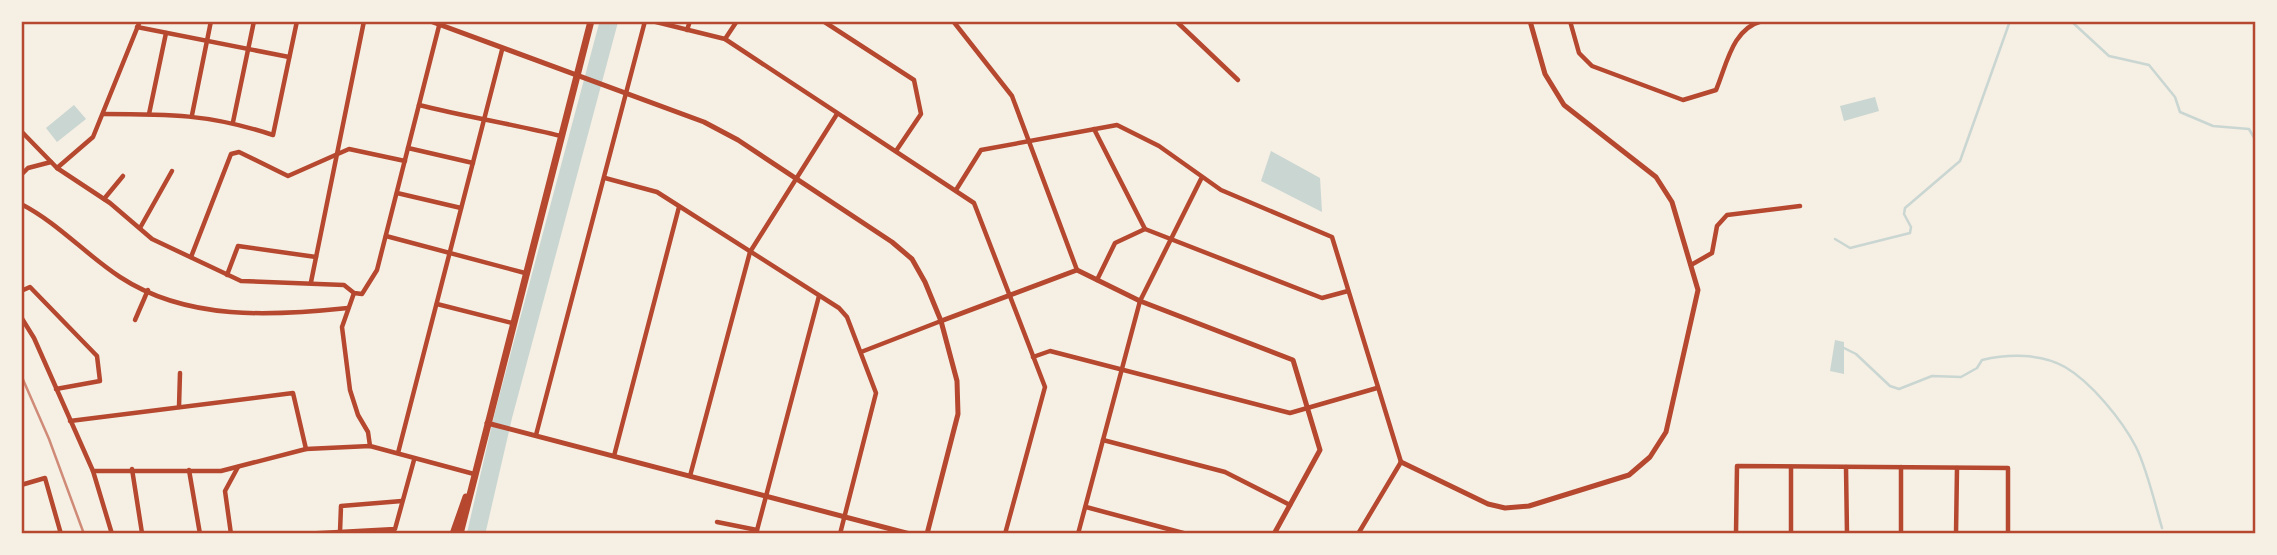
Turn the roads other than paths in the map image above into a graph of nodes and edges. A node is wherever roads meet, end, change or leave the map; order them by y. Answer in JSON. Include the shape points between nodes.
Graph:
{"nodes":[{"id":1,"x":211,"y":21,"type":"edge"},
{"id":2,"x":254,"y":21,"type":"edge"},
{"id":3,"x":297,"y":21,"type":"edge"},
{"id":4,"x":364,"y":21,"type":"edge"},
{"id":5,"x":430,"y":21,"type":"edge"},
{"id":6,"x":591,"y":21,"type":"edge"},
{"id":7,"x":645,"y":21,"type":"edge"},
{"id":8,"x":652,"y":21,"type":"edge"},
{"id":9,"x":690,"y":21,"type":"edge"},
{"id":10,"x":737,"y":21,"type":"edge"},
{"id":11,"x":823,"y":21,"type":"edge"},
{"id":12,"x":953,"y":21,"type":"edge"},
{"id":13,"x":1176,"y":21,"type":"edge"},
{"id":14,"x":1530,"y":21,"type":"edge"},
{"id":15,"x":1570,"y":21,"type":"edge"},
{"id":16,"x":1762,"y":21,"type":"edge"},
{"id":17,"x":138,"y":24,"type":"edge"},
{"id":18,"x":439,"y":26,"type":"junction"},
{"id":19,"x":687,"y":30,"type":"junction"},
{"id":20,"x":166,"y":33,"type":"junction"},
{"id":21,"x":725,"y":39,"type":"junction"},
{"id":22,"x":207,"y":41,"type":"junction"},
{"id":23,"x":248,"y":49,"type":"junction"},
{"id":24,"x":502,"y":50,"type":"junction"},
{"id":25,"x":289,"y":57,"type":"junction"},
{"id":26,"x":576,"y":75,"type":"junction"},
{"id":27,"x":1238,"y":80,"type":"dead end"},
{"id":28,"x":625,"y":92,"type":"junction"},
{"id":29,"x":419,"y":105,"type":"junction"},
{"id":30,"x":103,"y":114,"type":"junction"},
{"id":31,"x":149,"y":114,"type":"junction"},
{"id":32,"x":837,"y":114,"type":"junction"},
{"id":33,"x":192,"y":115,"type":"junction"},
{"id":34,"x":485,"y":119,"type":"junction"},
{"id":35,"x":233,"y":122,"type":"junction"},
{"id":36,"x":1094,"y":129,"type":"junction"},
{"id":37,"x":21,"y":131,"type":"edge"},
{"id":38,"x":561,"y":136,"type":"junction"},
{"id":39,"x":1029,"y":141,"type":"junction"},
{"id":40,"x":408,"y":148,"type":"junction"},
{"id":41,"x":896,"y":151,"type":"junction"},
{"id":42,"x":338,"y":153,"type":"junction"},
{"id":43,"x":51,"y":162,"type":"junction"},
{"id":44,"x":405,"y":162,"type":"junction"},
{"id":45,"x":472,"y":163,"type":"junction"},
{"id":46,"x":57,"y":168,"type":"junction"},
{"id":47,"x":172,"y":171,"type":"dead end"},
{"id":48,"x":21,"y":175,"type":"edge"},
{"id":49,"x":123,"y":177,"type":"dead end"},
{"id":50,"x":796,"y":177,"type":"junction"},
{"id":51,"x":605,"y":178,"type":"junction"},
{"id":52,"x":1200,"y":179,"type":"junction"},
{"id":53,"x":956,"y":190,"type":"junction"},
{"id":54,"x":397,"y":193,"type":"junction"},
{"id":55,"x":104,"y":198,"type":"junction"},
{"id":56,"x":21,"y":204,"type":"edge"},
{"id":57,"x":679,"y":206,"type":"junction"},
{"id":58,"x":1800,"y":206,"type":"dead end"},
{"id":59,"x":461,"y":208,"type":"junction"},
{"id":60,"x":140,"y":228,"type":"junction"},
{"id":61,"x":1145,"y":229,"type":"junction"},
{"id":62,"x":386,"y":236,"type":"junction"},
{"id":63,"x":1171,"y":239,"type":"junction"},
{"id":64,"x":750,"y":251,"type":"junction"},
{"id":65,"x":450,"y":253,"type":"junction"},
{"id":66,"x":191,"y":257,"type":"junction"},
{"id":67,"x":316,"y":257,"type":"junction"},
{"id":68,"x":1691,"y":265,"type":"junction"},
{"id":69,"x":1077,"y":271,"type":"junction"},
{"id":70,"x":525,"y":272,"type":"junction"},
{"id":71,"x":228,"y":275,"type":"junction"},
{"id":72,"x":1097,"y":280,"type":"junction"},
{"id":73,"x":311,"y":282,"type":"junction"},
{"id":74,"x":148,"y":290,"type":"junction"},
{"id":75,"x":21,"y":291,"type":"edge"},
{"id":76,"x":1348,"y":291,"type":"junction"},
{"id":77,"x":354,"y":293,"type":"junction"},
{"id":78,"x":819,"y":296,"type":"junction"},
{"id":79,"x":1010,"y":296,"type":"junction"},
{"id":80,"x":1140,"y":301,"type":"junction"},
{"id":81,"x":437,"y":304,"type":"junction"},
{"id":82,"x":348,"y":308,"type":"junction"},
{"id":83,"x":21,"y":317,"type":"edge"},
{"id":84,"x":135,"y":320,"type":"dead end"},
{"id":85,"x":942,"y":321,"type":"junction"},
{"id":86,"x":512,"y":323,"type":"junction"},
{"id":87,"x":861,"y":352,"type":"junction"},
{"id":88,"x":1033,"y":357,"type":"junction"},
{"id":89,"x":1122,"y":369,"type":"junction"},
{"id":90,"x":180,"y":373,"type":"dead end"},
{"id":91,"x":1377,"y":388,"type":"junction"},
{"id":92,"x":56,"y":389,"type":"junction"},
{"id":93,"x":179,"y":407,"type":"junction"},
{"id":94,"x":1308,"y":408,"type":"junction"},
{"id":95,"x":69,"y":421,"type":"junction"},
{"id":96,"x":490,"y":424,"type":"junction"},
{"id":97,"x":536,"y":435,"type":"junction"},
{"id":98,"x":1103,"y":440,"type":"junction"},
{"id":99,"x":370,"y":446,"type":"junction"},
{"id":100,"x":306,"y":449,"type":"junction"},
{"id":101,"x":398,"y":453,"type":"junction"},
{"id":102,"x":614,"y":456,"type":"junction"},
{"id":103,"x":414,"y":460,"type":"junction"},
{"id":104,"x":1401,"y":461,"type":"junction"},
{"id":105,"x":238,"y":467,"type":"junction"},
{"id":106,"x":1791,"y":467,"type":"junction"},
{"id":107,"x":1846,"y":467,"type":"junction"},
{"id":108,"x":1901,"y":467,"type":"junction"},
{"id":109,"x":1957,"y":468,"type":"junction"},
{"id":110,"x":132,"y":469,"type":"junction"},
{"id":111,"x":189,"y":470,"type":"junction"},
{"id":112,"x":93,"y":471,"type":"junction"},
{"id":113,"x":474,"y":474,"type":"junction"},
{"id":114,"x":690,"y":476,"type":"junction"},
{"id":115,"x":21,"y":485,"type":"edge"},
{"id":116,"x":469,"y":490,"type":"junction"},
{"id":117,"x":766,"y":496,"type":"junction"},
{"id":118,"x":402,"y":501,"type":"junction"},
{"id":119,"x":1290,"y":505,"type":"junction"},
{"id":120,"x":1086,"y":508,"type":"junction"},
{"id":121,"x":844,"y":518,"type":"junction"},
{"id":122,"x":718,"y":522,"type":"dead end"},
{"id":123,"x":340,"y":532,"type":"junction"},
{"id":124,"x":757,"y":532,"type":"edge"},
{"id":125,"x":61,"y":533,"type":"edge"},
{"id":126,"x":142,"y":533,"type":"edge"},
{"id":127,"x":30,"y":534,"type":"edge"},
{"id":128,"x":112,"y":534,"type":"edge"},
{"id":129,"x":200,"y":534,"type":"edge"},
{"id":130,"x":231,"y":534,"type":"edge"},
{"id":131,"x":302,"y":534,"type":"edge"},
{"id":132,"x":453,"y":534,"type":"edge"},
{"id":133,"x":460,"y":534,"type":"edge"},
{"id":134,"x":839,"y":534,"type":"edge"},
{"id":135,"x":910,"y":534,"type":"edge"},
{"id":136,"x":927,"y":534,"type":"edge"},
{"id":137,"x":1005,"y":534,"type":"edge"},
{"id":138,"x":1078,"y":534,"type":"edge"},
{"id":139,"x":1187,"y":534,"type":"edge"},
{"id":140,"x":1274,"y":534,"type":"edge"},
{"id":141,"x":1358,"y":534,"type":"edge"},
{"id":142,"x":1736,"y":534,"type":"edge"},
{"id":143,"x":1791,"y":534,"type":"edge"},
{"id":144,"x":1847,"y":534,"type":"edge"},
{"id":145,"x":1901,"y":534,"type":"edge"},
{"id":146,"x":1956,"y":534,"type":"edge"},
{"id":147,"x":2008,"y":534,"type":"edge"}],
"edges":[{"from":1,"to":22,"type":"street"},
{"from":2,"to":23,"type":"street"},
{"from":3,"to":25,"type":"street"},
{"from":4,"to":42,"type":"street"},
{"from":5,"to":18,"type":"street"},
{"from":6,"to":26,"type":"main road"},
{"from":7,"to":28,"type":"street"},
{"from":8,"to":19,"type":"street"},
{"from":9,"to":19,"type":"street"},
{"from":10,"to":21,"type":"street"},
{"from":11,"to":41,"type":"street","via":[[914,80],[922,114]]},
{"from":12,"to":39,"type":"street","via":[[1012,96]]},
{"from":13,"to":27,"type":"street"},
{"from":14,"to":68,"type":"street","via":[[1545,74],[1564,105],[1656,177],[1672,202]]},
{"from":15,"to":16,"type":"street","via":[[1579,53],[1592,66],[1683,100],[1716,90],[1739,33]]},
{"from":17,"to":20,"type":"street"},
{"from":17,"to":30,"type":"street"},
{"from":18,"to":24,"type":"street"},
{"from":18,"to":29,"type":"street"},
{"from":19,"to":21,"type":"street"},
{"from":20,"to":22,"type":"street"},
{"from":20,"to":31,"type":"street"},
{"from":21,"to":32,"type":"street"},
{"from":22,"to":23,"type":"street"},
{"from":22,"to":33,"type":"street"},
{"from":23,"to":25,"type":"street"},
{"from":23,"to":35,"type":"street"},
{"from":24,"to":26,"type":"street"},
{"from":24,"to":34,"type":"street"},
{"from":25,"to":35,"type":"street","via":[[273,135]]},
{"from":26,"to":28,"type":"street"},
{"from":26,"to":38,"type":"main road"},
{"from":28,"to":50,"type":"street","via":[[704,122]]},
{"from":28,"to":51,"type":"street"},
{"from":29,"to":34,"type":"street"},
{"from":29,"to":40,"type":"street"},
{"from":30,"to":31,"type":"street"},
{"from":30,"to":46,"type":"street","via":[[93,137]]},
{"from":31,"to":33,"type":"street"},
{"from":32,"to":41,"type":"street"},
{"from":32,"to":50,"type":"street"},
{"from":33,"to":35,"type":"street"},
{"from":34,"to":38,"type":"street"},
{"from":34,"to":45,"type":"street"},
{"from":36,"to":39,"type":"street"},
{"from":36,"to":52,"type":"street","via":[[1117,125],[1159,146]]},
{"from":36,"to":61,"type":"street"},
{"from":37,"to":43,"type":"street"},
{"from":38,"to":70,"type":"main road"},
{"from":39,"to":53,"type":"street","via":[[981,149]]},
{"from":39,"to":69,"type":"street"},
{"from":40,"to":44,"type":"street"},
{"from":40,"to":45,"type":"street"},
{"from":41,"to":53,"type":"street"},
{"from":42,"to":44,"type":"street","via":[[349,149]]},
{"from":42,"to":66,"type":"street","via":[[288,176],[239,152],[231,154]]},
{"from":42,"to":67,"type":"street"},
{"from":43,"to":46,"type":"street"},
{"from":43,"to":48,"type":"street"},
{"from":44,"to":54,"type":"street"},
{"from":45,"to":59,"type":"street"},
{"from":46,"to":55,"type":"street"},
{"from":47,"to":60,"type":"street"},
{"from":49,"to":55,"type":"street"},
{"from":50,"to":64,"type":"street"},
{"from":50,"to":85,"type":"street","via":[[912,259]]},
{"from":51,"to":57,"type":"street","via":[[657,192]]},
{"from":51,"to":97,"type":"street"},
{"from":52,"to":63,"type":"street"},
{"from":52,"to":76,"type":"street","via":[[1332,237]]},
{"from":53,"to":79,"type":"street","via":[[974,203]]},
{"from":54,"to":59,"type":"street"},
{"from":54,"to":62,"type":"street"},
{"from":55,"to":60,"type":"street"},
{"from":56,"to":74,"type":"street","via":[[46,217],[121,277]]},
{"from":57,"to":64,"type":"street"},
{"from":57,"to":102,"type":"street"},
{"from":58,"to":68,"type":"street","via":[[1727,215],[1717,226],[1712,253]]},
{"from":59,"to":65,"type":"street"},
{"from":60,"to":66,"type":"street","via":[[152,239]]},
{"from":61,"to":63,"type":"street"},
{"from":61,"to":72,"type":"street","via":[[1115,243]]},
{"from":62,"to":65,"type":"street"},
{"from":62,"to":77,"type":"street","via":[[377,270],[362,294]]},
{"from":63,"to":76,"type":"street","via":[[1322,298]]},
{"from":63,"to":80,"type":"street"},
{"from":64,"to":78,"type":"street"},
{"from":64,"to":114,"type":"street"},
{"from":65,"to":70,"type":"street"},
{"from":65,"to":81,"type":"street"},
{"from":66,"to":71,"type":"street"},
{"from":67,"to":71,"type":"street","via":[[239,246]]},
{"from":67,"to":73,"type":"street"},
{"from":68,"to":104,"type":"street","via":[[1698,290],[1666,432],[1650,457],[1629,475],[1529,506],[1505,508]]},
{"from":69,"to":72,"type":"street"},
{"from":69,"to":79,"type":"street"},
{"from":70,"to":86,"type":"main road"},
{"from":71,"to":73,"type":"street","via":[[263,284]]},
{"from":72,"to":80,"type":"street"},
{"from":73,"to":77,"type":"street","via":[[344,285]]},
{"from":74,"to":82,"type":"street","via":[[174,302],[238,314]]},
{"from":74,"to":84,"type":"street"},
{"from":75,"to":92,"type":"street","via":[[30,287],[97,356],[100,381]]},
{"from":76,"to":91,"type":"street"},
{"from":77,"to":82,"type":"street"},
{"from":78,"to":87,"type":"street","via":[[847,317]]},
{"from":78,"to":117,"type":"street"},
{"from":79,"to":85,"type":"street"},
{"from":79,"to":88,"type":"street"},
{"from":80,"to":89,"type":"street"},
{"from":80,"to":94,"type":"street","via":[[1293,360]]},
{"from":81,"to":86,"type":"street"},
{"from":81,"to":101,"type":"street"},
{"from":82,"to":99,"type":"street","via":[[342,327],[351,390]]},
{"from":83,"to":92,"type":"street"},
{"from":85,"to":87,"type":"street"},
{"from":85,"to":136,"type":"street","via":[[957,381],[958,414]]},
{"from":86,"to":96,"type":"main road"},
{"from":87,"to":121,"type":"street","via":[[876,393]]},
{"from":88,"to":89,"type":"street","via":[[1050,351]]},
{"from":88,"to":137,"type":"street","via":[[1045,387]]},
{"from":89,"to":94,"type":"street","via":[[1290,414]]},
{"from":89,"to":98,"type":"street"},
{"from":90,"to":93,"type":"street"},
{"from":91,"to":94,"type":"street"},
{"from":91,"to":104,"type":"street"},
{"from":92,"to":95,"type":"street"},
{"from":93,"to":95,"type":"street"},
{"from":93,"to":100,"type":"street","via":[[293,393]]},
{"from":94,"to":119,"type":"street","via":[[1320,450]]},
{"from":95,"to":112,"type":"street"},
{"from":96,"to":97,"type":"street"},
{"from":96,"to":113,"type":"main road"},
{"from":97,"to":102,"type":"street"},
{"from":98,"to":119,"type":"street","via":[[1225,472]]},
{"from":98,"to":120,"type":"street"},
{"from":99,"to":100,"type":"street"},
{"from":99,"to":101,"type":"street"},
{"from":100,"to":105,"type":"street"},
{"from":101,"to":103,"type":"street"},
{"from":102,"to":114,"type":"street"},
{"from":103,"to":113,"type":"street"},
{"from":103,"to":118,"type":"street"},
{"from":104,"to":141,"type":"street"},
{"from":105,"to":111,"type":"street"},
{"from":105,"to":130,"type":"street","via":[[225,491]]},
{"from":106,"to":107,"type":"street"},
{"from":106,"to":142,"type":"street","via":[[1737,466]]},
{"from":106,"to":143,"type":"street"},
{"from":107,"to":108,"type":"street"},
{"from":107,"to":144,"type":"street"},
{"from":108,"to":109,"type":"street"},
{"from":108,"to":145,"type":"street"},
{"from":109,"to":146,"type":"street"},
{"from":109,"to":147,"type":"street","via":[[2008,468]]},
{"from":110,"to":111,"type":"street"},
{"from":110,"to":112,"type":"street"},
{"from":110,"to":126,"type":"street"},
{"from":111,"to":129,"type":"street"},
{"from":112,"to":128,"type":"street"},
{"from":113,"to":116,"type":"main road"},
{"from":114,"to":117,"type":"street"},
{"from":115,"to":125,"type":"street","via":[[45,478]]},
{"from":116,"to":132,"type":"main road"},
{"from":116,"to":133,"type":"main road"},
{"from":117,"to":121,"type":"street"},
{"from":117,"to":124,"type":"street"},
{"from":118,"to":123,"type":"street","via":[[395,529]]},
{"from":118,"to":123,"type":"street","via":[[341,506]]},
{"from":119,"to":140,"type":"street"},
{"from":120,"to":138,"type":"street"},
{"from":120,"to":139,"type":"street"},
{"from":121,"to":134,"type":"street"},
{"from":121,"to":135,"type":"street"},
{"from":122,"to":124,"type":"street"},
{"from":123,"to":131,"type":"street"},
{"from":125,"to":127,"type":"street"}]}
